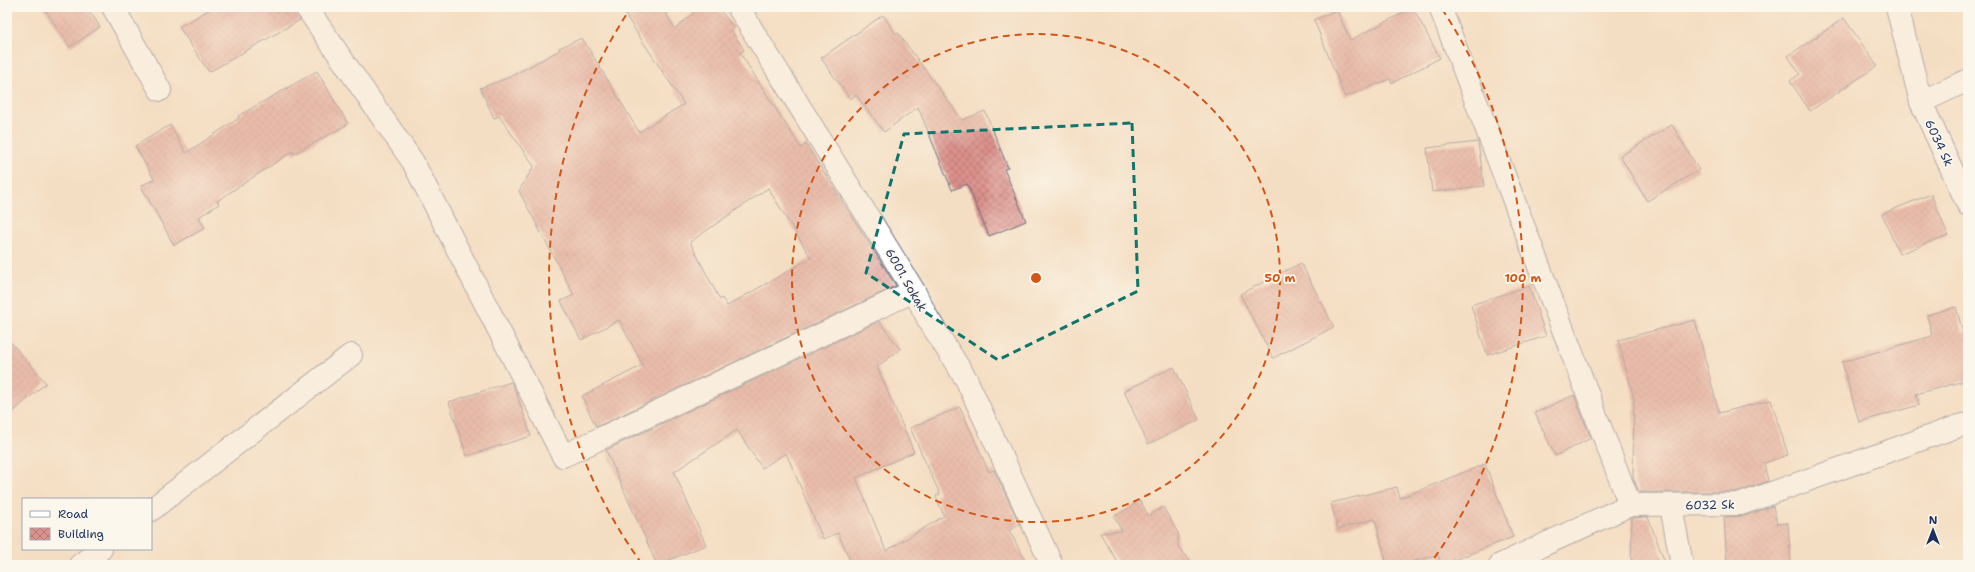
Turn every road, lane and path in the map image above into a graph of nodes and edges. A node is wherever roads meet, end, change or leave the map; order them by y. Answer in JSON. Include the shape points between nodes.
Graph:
{"nodes":[{"id":1,"x":113,"y":7,"type":"edge"},
{"id":2,"x":306,"y":7,"type":"edge"},
{"id":3,"x":1440,"y":7,"type":"edge"},
{"id":4,"x":1897,"y":7,"type":"edge"},
{"id":5,"x":742,"y":9,"type":"edge"},
{"id":6,"x":1968,"y":80,"type":"edge"},
{"id":7,"x":160,"y":90,"type":"dead end"},
{"id":8,"x":1921,"y":102,"type":"junction"},
{"id":9,"x":1968,"y":205,"type":"edge"},
{"id":10,"x":914,"y":291,"type":"junction"},
{"id":11,"x":351,"y":355,"type":"dead end"},
{"id":12,"x":1968,"y":424,"type":"edge"},
{"id":13,"x":1630,"y":505,"type":"junction"},
{"id":14,"x":1671,"y":506,"type":"junction"},
{"id":15,"x":152,"y":509,"type":"edge"},
{"id":16,"x":100,"y":550,"type":"edge"},
{"id":17,"x":80,"y":565,"type":"edge"},
{"id":18,"x":1052,"y":565,"type":"edge"},
{"id":19,"x":1500,"y":565,"type":"edge"},
{"id":20,"x":1682,"y":565,"type":"edge"}],
"edges":[{"from":1,"to":7,"type":"street"},
{"from":2,"to":10,"type":"street","via":[[413,162],[563,456]]},
{"from":3,"to":13,"type":"street"},
{"from":4,"to":8,"type":"street","name":"6034 Sk"},
{"from":5,"to":10,"type":"street","name":"6001. Sokak"},
{"from":6,"to":8,"type":"street"},
{"from":8,"to":9,"type":"street","name":"6034 Sk"},
{"from":10,"to":18,"type":"street","name":"6001. Sokak","via":[[928,319],[966,379]]},
{"from":11,"to":15,"type":"street"},
{"from":12,"to":14,"type":"street","name":"6032 Sk","via":[[1742,504]]},
{"from":13,"to":14,"type":"street","name":"6032 Sk"},
{"from":13,"to":19,"type":"street","name":"6032 Sk"},
{"from":14,"to":20,"type":"street"},
{"from":16,"to":17,"type":"street"}]}
